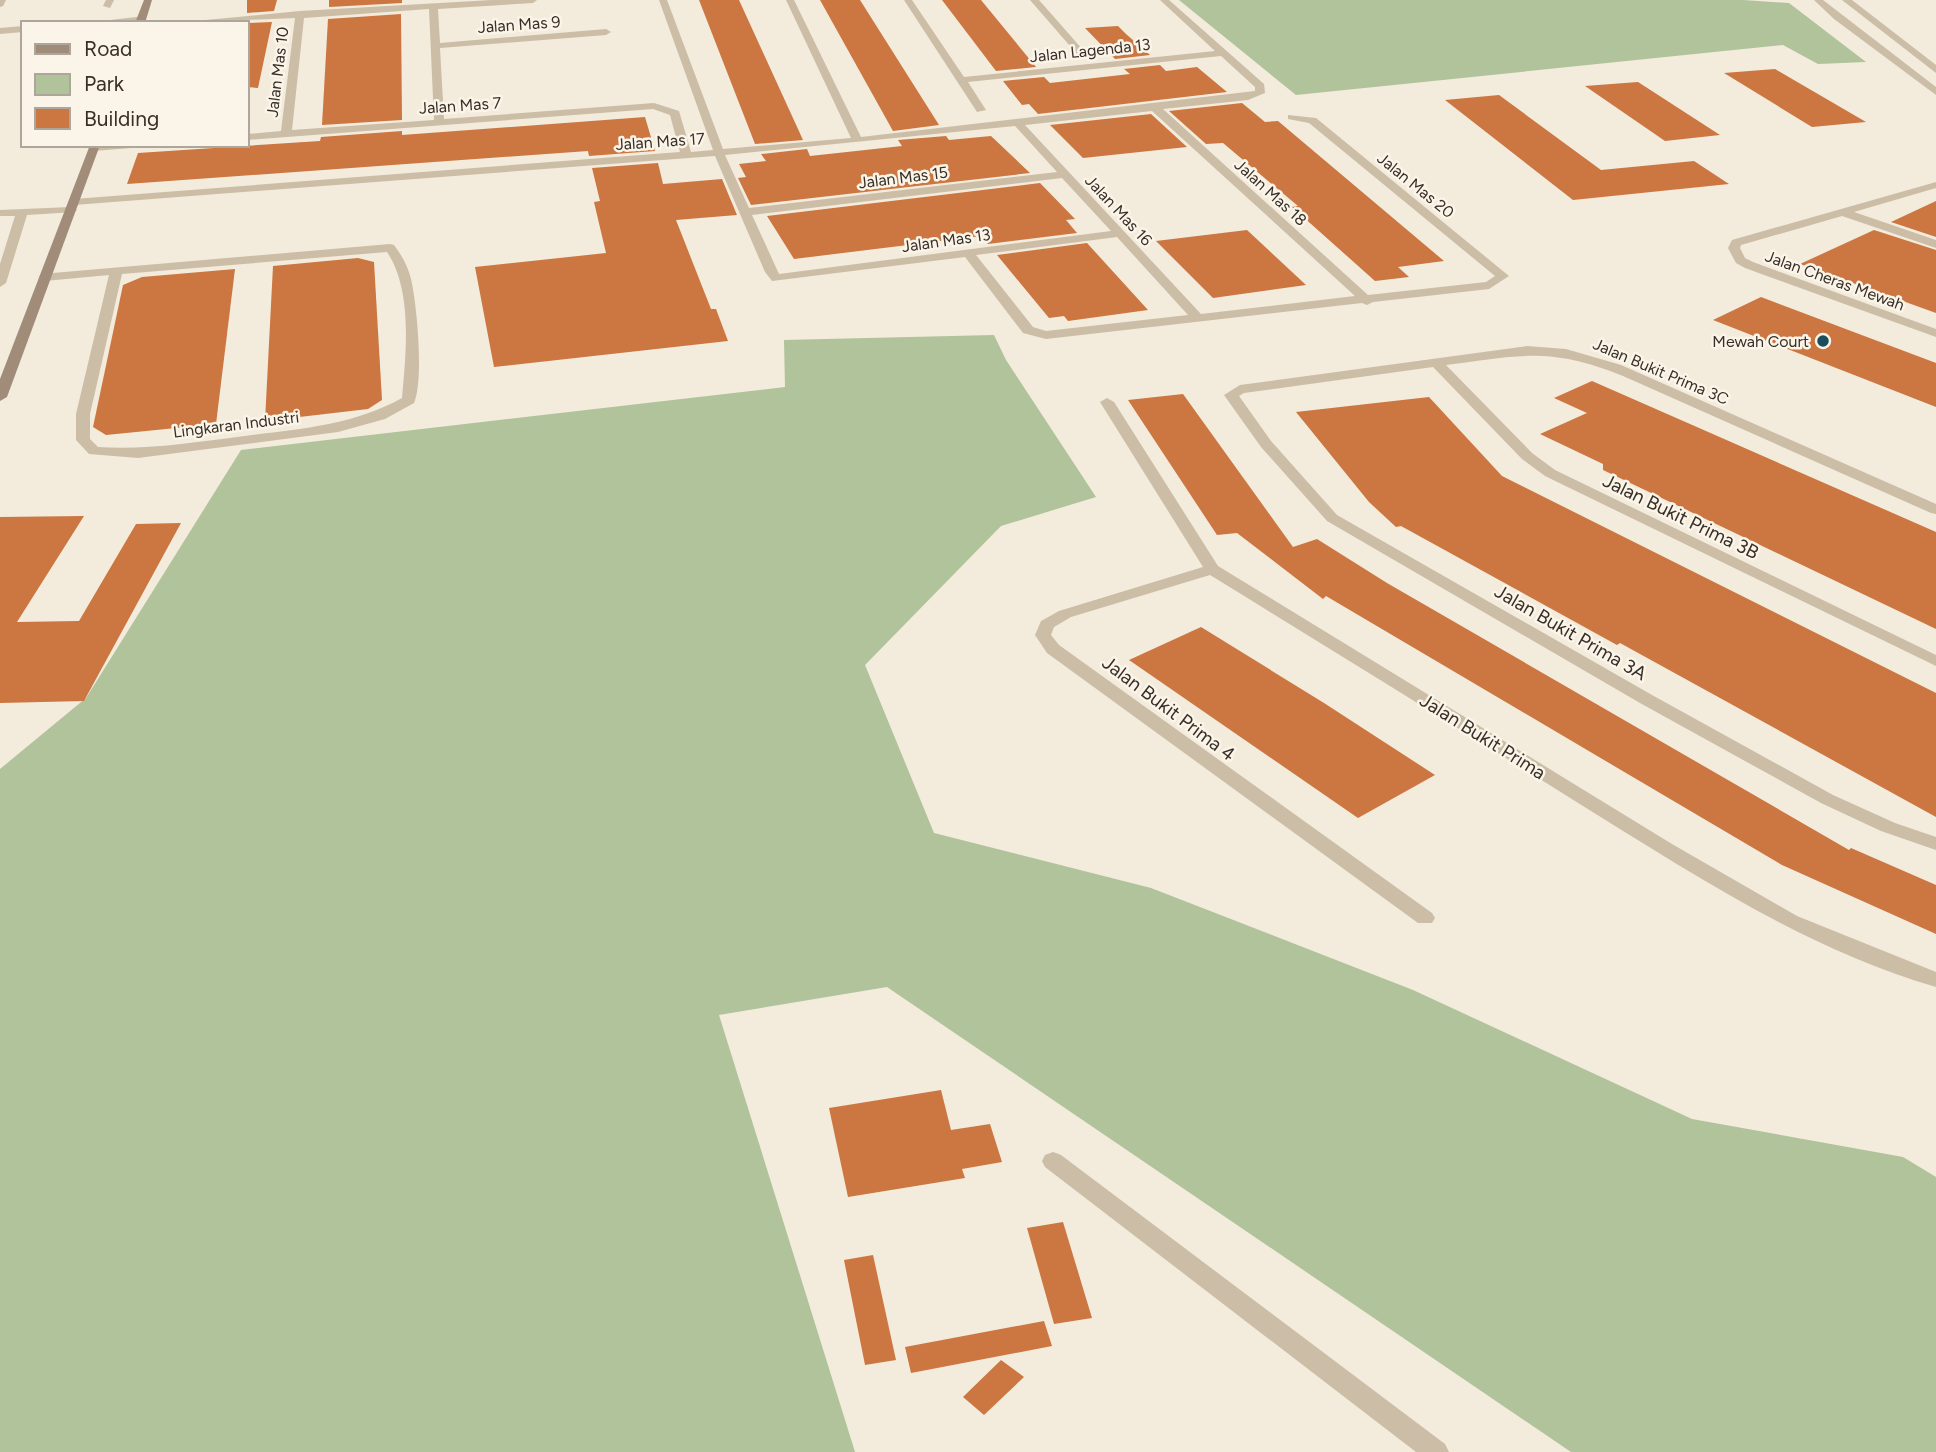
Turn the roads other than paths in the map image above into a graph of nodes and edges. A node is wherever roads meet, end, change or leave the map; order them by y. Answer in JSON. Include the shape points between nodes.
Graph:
{"nodes":[{"id":1,"x":148,"y":0,"type":"edge"},
{"id":2,"x":533,"y":0,"type":"edge"},
{"id":3,"x":663,"y":0,"type":"edge"},
{"id":4,"x":790,"y":0,"type":"edge"},
{"id":5,"x":908,"y":0,"type":"edge"},
{"id":6,"x":1034,"y":0,"type":"edge"},
{"id":7,"x":1164,"y":0,"type":"edge"},
{"id":8,"x":1818,"y":0,"type":"edge"},
{"id":9,"x":1846,"y":0,"type":"edge"},
{"id":10,"x":433,"y":6,"type":"junction"},
{"id":11,"x":300,"y":14,"type":"junction"},
{"id":12,"x":141,"y":20,"type":"edge"},
{"id":13,"x":123,"y":21,"type":"edge"},
{"id":14,"x":197,"y":21,"type":"edge"},
{"id":15,"x":21,"y":29,"type":"edge"},
{"id":16,"x":0,"y":31,"type":"edge"},
{"id":17,"x":606,"y":32,"type":"dead end"},
{"id":18,"x":435,"y":46,"type":"junction"},
{"id":19,"x":1080,"y":52,"type":"dead end"},
{"id":20,"x":1222,"y":53,"type":"junction"},
{"id":21,"x":1936,"y":70,"type":"edge"},
{"id":22,"x":961,"y":79,"type":"junction"},
{"id":23,"x":1936,"y":92,"type":"edge"},
{"id":24,"x":1154,"y":107,"type":"junction"},
{"id":25,"x":981,"y":110,"type":"dead end"},
{"id":26,"x":1292,"y":117,"type":"dead end"},
{"id":27,"x":439,"y":122,"type":"junction"},
{"id":28,"x":1017,"y":122,"type":"junction"},
{"id":29,"x":286,"y":134,"type":"junction"},
{"id":30,"x":248,"y":137,"type":"edge"},
{"id":31,"x":857,"y":140,"type":"junction"},
{"id":32,"x":94,"y":147,"type":"edge"},
{"id":33,"x":719,"y":153,"type":"junction"},
{"id":34,"x":686,"y":155,"type":"junction"},
{"id":35,"x":1065,"y":174,"type":"junction"},
{"id":36,"x":1936,"y":185,"type":"edge"},
{"id":37,"x":72,"y":206,"type":"junction"},
{"id":38,"x":22,"y":212,"type":"junction"},
{"id":39,"x":745,"y":212,"type":"junction"},
{"id":40,"x":1840,"y":212,"type":"junction"},
{"id":41,"x":0,"y":213,"type":"edge"},
{"id":42,"x":1119,"y":233,"type":"junction"},
{"id":43,"x":1936,"y":244,"type":"edge"},
{"id":44,"x":968,"y":253,"type":"junction"},
{"id":45,"x":116,"y":272,"type":"junction"},
{"id":46,"x":45,"y":277,"type":"junction"},
{"id":47,"x":0,"y":282,"type":"edge"},
{"id":48,"x":1367,"y":301,"type":"junction"},
{"id":49,"x":1199,"y":319,"type":"junction"},
{"id":50,"x":1936,"y":333,"type":"edge"},
{"id":51,"x":1438,"y":364,"type":"junction"},
{"id":52,"x":3,"y":380,"type":"edge"},
{"id":53,"x":1231,"y":395,"type":"joint"},
{"id":54,"x":0,"y":397,"type":"edge"},
{"id":55,"x":1107,"y":402,"type":"dead end"},
{"id":56,"x":1936,"y":510,"type":"edge"},
{"id":57,"x":1212,"y":569,"type":"junction"},
{"id":58,"x":1936,"y":661,"type":"edge"},
{"id":59,"x":1936,"y":844,"type":"edge"},
{"id":60,"x":1425,"y":918,"type":"dead end"},
{"id":61,"x":1936,"y":980,"type":"edge"},
{"id":62,"x":1052,"y":1161,"type":"dead end"},
{"id":63,"x":1436,"y":1452,"type":"edge"}],
"edges":[{"from":1,"to":12,"type":"street"},
{"from":2,"to":10,"type":"street"},
{"from":3,"to":33,"type":"street"},
{"from":4,"to":31,"type":"street"},
{"from":5,"to":22,"type":"street"},
{"from":6,"to":19,"type":"street"},
{"from":7,"to":20,"type":"street"},
{"from":8,"to":23,"type":"street"},
{"from":9,"to":21,"type":"street"},
{"from":10,"to":11,"type":"street"},
{"from":10,"to":18,"type":"street"},
{"from":11,"to":14,"type":"street"},
{"from":11,"to":29,"type":"street","name":"Jalan Mas 10"},
{"from":12,"to":13,"type":"street"},
{"from":15,"to":16,"type":"street"},
{"from":17,"to":18,"type":"street","name":"Jalan Mas 9"},
{"from":18,"to":27,"type":"street"},
{"from":20,"to":22,"type":"street","name":"Jalan Lagenda 13"},
{"from":20,"to":24,"type":"street","name":"Jalan Mas 17","via":[[1260,86],[1260,93]]},
{"from":22,"to":25,"type":"street"},
{"from":24,"to":28,"type":"street","name":"Jalan Mas 17"},
{"from":24,"to":48,"type":"street","name":"Jalan Mas 18"},
{"from":26,"to":48,"type":"street","name":"Jalan Mas 20","via":[[1312,120],[1503,276],[1489,285]]},
{"from":27,"to":29,"type":"street","name":"Jalan Mas 7"},
{"from":27,"to":34,"type":"street","name":"Jalan Mas 7","via":[[654,106],[675,113]]},
{"from":28,"to":31,"type":"street","name":"Jalan Mas 17"},
{"from":28,"to":35,"type":"street","name":"Jalan Mas 16"},
{"from":29,"to":30,"type":"street","name":"Jalan Mas 7"},
{"from":31,"to":33,"type":"street","name":"Jalan Mas 17"},
{"from":32,"to":37,"type":"street"},
{"from":33,"to":34,"type":"street","name":"Jalan Mas 17"},
{"from":33,"to":39,"type":"street"},
{"from":34,"to":37,"type":"street","name":"Jalan Mas 17"},
{"from":35,"to":39,"type":"street","name":"Jalan Mas 15"},
{"from":35,"to":42,"type":"street","name":"Jalan Mas 16"},
{"from":36,"to":40,"type":"street","name":"Jalan Cheras Mewah"},
{"from":37,"to":38,"type":"street","name":"Jalan Mas 17"},
{"from":37,"to":46,"type":"street"},
{"from":38,"to":41,"type":"street","name":"Jalan Mas 17"},
{"from":38,"to":47,"type":"street"},
{"from":39,"to":44,"type":"street","name":"Jalan Mas 13","via":[[776,278]]},
{"from":40,"to":43,"type":"street"},
{"from":40,"to":50,"type":"street","name":"Jalan Cheras Mewah","via":[[1736,243],[1735,252],[1749,265]]},
{"from":42,"to":44,"type":"street","name":"Jalan Mas 13"},
{"from":42,"to":49,"type":"street","name":"Jalan Mas 16"},
{"from":44,"to":49,"type":"street","via":[[1028,330],[1046,335]]},
{"from":45,"to":45,"type":"street","name":"Lingkaran Industri","via":[[83,414],[83,440],[94,451],[138,454],[338,428],[380,416],[408,400],[413,363],[404,269],[390,248]]},
{"from":45,"to":46,"type":"street"},
{"from":46,"to":52,"type":"street"},
{"from":48,"to":49,"type":"street"},
{"from":51,"to":53,"type":"street","name":"Jalan Bukit Prima 3C","via":[[1240,389]]},
{"from":51,"to":56,"type":"street","name":"Jalan Bukit Prima 3C","via":[[1538,349],[1596,360]]},
{"from":51,"to":58,"type":"street","name":"Jalan Bukit Prima 3B","via":[[1527,456],[1550,473]]},
{"from":52,"to":54,"type":"street"},
{"from":53,"to":59,"type":"street","name":"Jalan Bukit Prima 3A","via":[[1266,444],[1332,518],[1827,799]]},
{"from":55,"to":57,"type":"street","name":"Jalan Bukit Prima"},
{"from":57,"to":60,"type":"street","name":"Jalan Bukit Prima 4","via":[[1065,614],[1047,624],[1043,635],[1053,649]]},
{"from":57,"to":61,"type":"street","name":"Jalan Bukit Prima","via":[[1664,848],[1790,920]]},
{"from":62,"to":63,"type":"street"}]}
